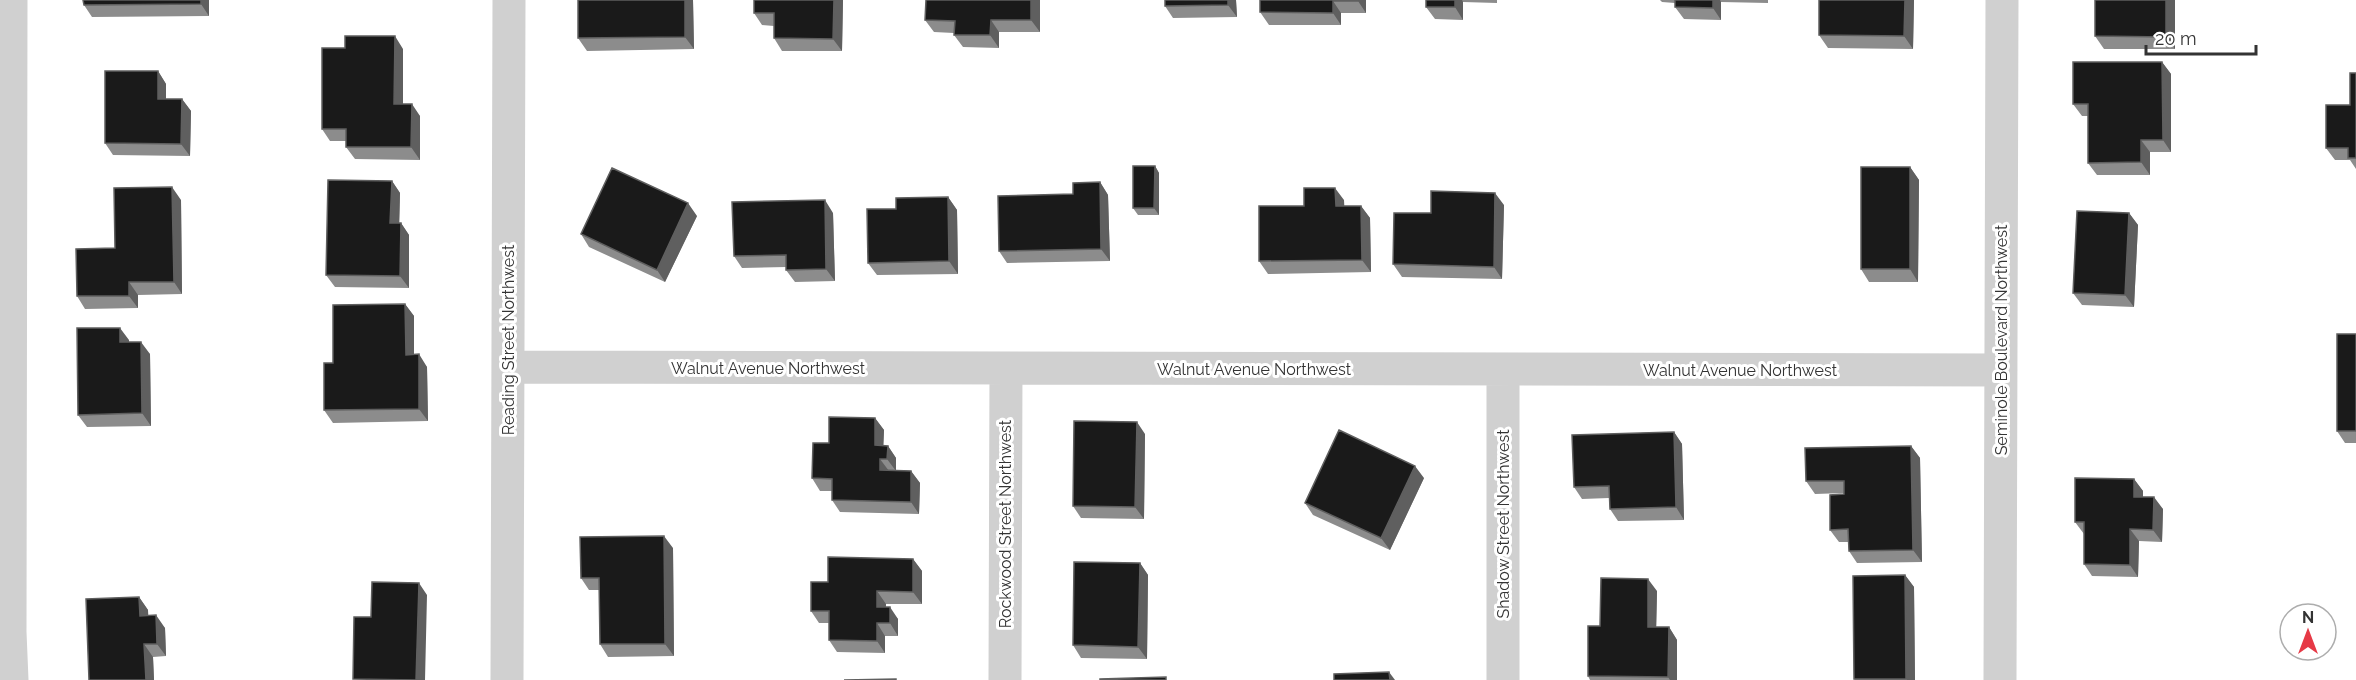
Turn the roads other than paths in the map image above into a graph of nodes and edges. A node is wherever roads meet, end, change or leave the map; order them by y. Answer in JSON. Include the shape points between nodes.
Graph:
{"nodes":[{"id":1,"x":11,"y":0,"type":"edge"},
{"id":2,"x":509,"y":0,"type":"edge"},
{"id":3,"x":2002,"y":0,"type":"edge"},
{"id":4,"x":508,"y":367,"type":"junction"},
{"id":5,"x":1006,"y":368,"type":"junction"},
{"id":6,"x":1503,"y":369,"type":"junction"},
{"id":7,"x":2001,"y":370,"type":"junction"},
{"id":8,"x":5,"y":549,"type":"edge"},
{"id":9,"x":12,"y":680,"type":"edge"},
{"id":10,"x":507,"y":680,"type":"edge"},
{"id":11,"x":1005,"y":680,"type":"edge"},
{"id":12,"x":1503,"y":680,"type":"edge"},
{"id":13,"x":2000,"y":680,"type":"edge"}],
"edges":[{"from":1,"to":8,"type":"street"},
{"from":2,"to":4,"type":"street","name":"Reading Street Northwest"},
{"from":3,"to":7,"type":"street","name":"Seminole Boulevard Northwest"},
{"from":4,"to":5,"type":"street","name":"Walnut Avenue Northwest"},
{"from":4,"to":10,"type":"street","name":"Reading Street Northwest"},
{"from":5,"to":6,"type":"street","name":"Walnut Avenue Northwest"},
{"from":5,"to":11,"type":"street","name":"Rockwood Street Northwest"},
{"from":6,"to":7,"type":"street","name":"Walnut Avenue Northwest"},
{"from":6,"to":12,"type":"street","name":"Shadow Street Northwest"},
{"from":7,"to":13,"type":"street","name":"Seminole Boulevard Northwest"},
{"from":8,"to":9,"type":"street"}]}
